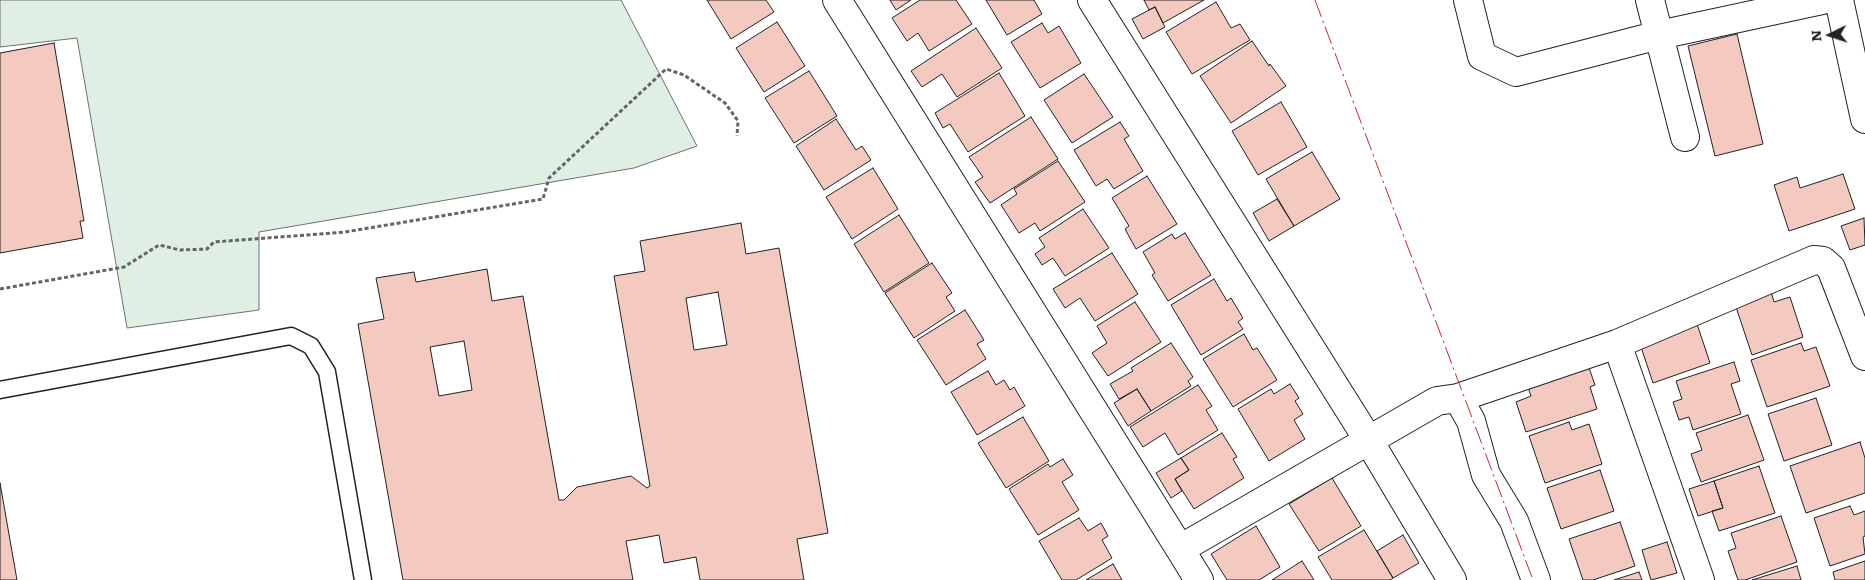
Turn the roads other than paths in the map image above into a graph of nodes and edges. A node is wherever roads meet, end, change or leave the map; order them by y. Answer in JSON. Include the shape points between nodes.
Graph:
{"nodes":[{"id":1,"x":837,"y":0,"type":"edge"},
{"id":2,"x":1092,"y":0,"type":"edge"},
{"id":3,"x":1468,"y":0,"type":"edge"},
{"id":4,"x":1650,"y":0,"type":"edge"},
{"id":5,"x":1822,"y":0,"type":"edge"},
{"id":6,"x":1839,"y":0,"type":"edge"},
{"id":7,"x":1659,"y":35,"type":"junction"},
{"id":8,"x":1865,"y":119,"type":"edge"},
{"id":9,"x":1685,"y":137,"type":"dead end"},
{"id":10,"x":1617,"y":344,"type":"junction"},
{"id":11,"x":1865,"y":356,"type":"edge"},
{"id":12,"x":0,"y":390,"type":"edge"},
{"id":13,"x":1458,"y":398,"type":"junction"},
{"id":14,"x":1369,"y":441,"type":"junction"},
{"id":15,"x":1180,"y":549,"type":"junction"},
{"id":16,"x":363,"y":580,"type":"edge"},
{"id":17,"x":1199,"y":580,"type":"edge"},
{"id":18,"x":1452,"y":580,"type":"edge"},
{"id":19,"x":1536,"y":580,"type":"edge"},
{"id":20,"x":1700,"y":580,"type":"edge"}],
"edges":[{"from":1,"to":15,"type":"street"},
{"from":2,"to":14,"type":"street"},
{"from":3,"to":7,"type":"street","via":[[1482,56],[1516,72]]},
{"from":4,"to":7,"type":"street"},
{"from":5,"to":7,"type":"street"},
{"from":6,"to":8,"type":"street"},
{"from":7,"to":9,"type":"street"},
{"from":10,"to":11,"type":"street","via":[[1814,260],[1824,261],[1831,268]]},
{"from":10,"to":13,"type":"street"},
{"from":10,"to":20,"type":"street"},
{"from":12,"to":16,"type":"lane","via":[[291,336],[311,346],[327,372]]},
{"from":13,"to":14,"type":"street","via":[[1437,401]]},
{"from":13,"to":19,"type":"street","via":[[1472,421],[1486,475],[1514,521]]},
{"from":14,"to":15,"type":"street"},
{"from":14,"to":18,"type":"street"},
{"from":15,"to":17,"type":"street"}]}
